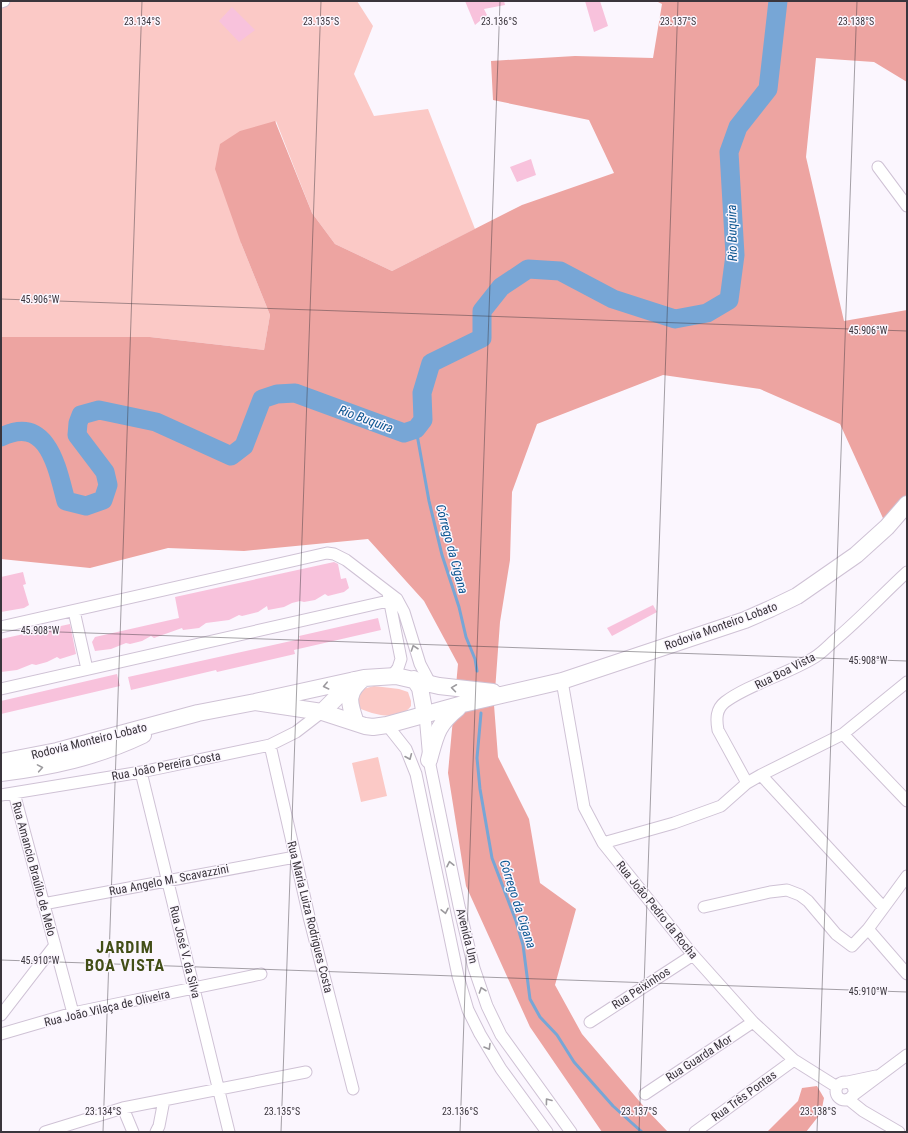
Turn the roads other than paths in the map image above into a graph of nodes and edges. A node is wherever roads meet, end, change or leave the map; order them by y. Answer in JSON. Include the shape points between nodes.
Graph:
{"nodes":[{"id":1,"x":878,"y":167,"type":"dead end"},
{"id":2,"x":907,"y":206,"type":"edge"},
{"id":3,"x":907,"y":504,"type":"edge"},
{"id":4,"x":907,"y":572,"type":"edge"},
{"id":5,"x":391,"y":596,"type":"junction"},
{"id":6,"x":74,"y":611,"type":"junction"},
{"id":7,"x":1,"y":628,"type":"edge"},
{"id":8,"x":87,"y":669,"type":"junction"},
{"id":9,"x":392,"y":676,"type":"junction"},
{"id":10,"x":359,"y":679,"type":"junction"},
{"id":11,"x":414,"y":679,"type":"junction"},
{"id":12,"x":562,"y":681,"type":"junction"},
{"id":13,"x":907,"y":682,"type":"edge"},
{"id":14,"x":430,"y":683,"type":"junction"},
{"id":15,"x":1,"y":689,"type":"edge"},
{"id":16,"x":506,"y":693,"type":"junction"},
{"id":17,"x":255,"y":702,"type":"junction"},
{"id":18,"x":463,"y":704,"type":"junction"},
{"id":19,"x":322,"y":712,"type":"junction"},
{"id":20,"x":425,"y":715,"type":"junction"},
{"id":21,"x":177,"y":719,"type":"junction"},
{"id":22,"x":356,"y":723,"type":"junction"},
{"id":23,"x":387,"y":725,"type":"junction"},
{"id":24,"x":843,"y":734,"type":"junction"},
{"id":25,"x":270,"y":745,"type":"junction"},
{"id":26,"x":429,"y":760,"type":"junction"},
{"id":27,"x":1,"y":762,"type":"edge"},
{"id":28,"x":142,"y":772,"type":"junction"},
{"id":29,"x":1,"y":773,"type":"edge"},
{"id":30,"x":761,"y":775,"type":"junction"},
{"id":31,"x":747,"y":784,"type":"junction"},
{"id":32,"x":14,"y":793,"type":"junction"},
{"id":33,"x":1,"y":795,"type":"edge"},
{"id":34,"x":907,"y":801,"type":"edge"},
{"id":35,"x":602,"y":842,"type":"junction"},
{"id":36,"x":295,"y":857,"type":"junction"},
{"id":37,"x":907,"y":876,"type":"edge"},
{"id":38,"x":168,"y":880,"type":"junction"},
{"id":39,"x":44,"y":904,"type":"junction"},
{"id":40,"x":704,"y":907,"type":"dead end"},
{"id":41,"x":883,"y":907,"type":"junction"},
{"id":42,"x":868,"y":929,"type":"junction"},
{"id":43,"x":55,"y":945,"type":"junction"},
{"id":44,"x":693,"y":955,"type":"junction"},
{"id":45,"x":260,"y":974,"type":"dead end"},
{"id":46,"x":907,"y":974,"type":"edge"},
{"id":47,"x":194,"y":988,"type":"junction"},
{"id":48,"x":73,"y":1014,"type":"junction"},
{"id":49,"x":1,"y":1015,"type":"edge"},
{"id":50,"x":590,"y":1022,"type":"dead end"},
{"id":51,"x":753,"y":1022,"type":"junction"},
{"id":52,"x":1,"y":1034,"type":"edge"},
{"id":53,"x":907,"y":1055,"type":"edge"},
{"id":54,"x":794,"y":1060,"type":"junction"},
{"id":55,"x":306,"y":1072,"type":"dead end"},
{"id":56,"x":879,"y":1075,"type":"junction"},
{"id":57,"x":840,"y":1085,"type":"junction"},
{"id":58,"x":219,"y":1089,"type":"junction"},
{"id":59,"x":353,"y":1089,"type":"dead end"},
{"id":60,"x":645,"y":1094,"type":"dead end"},
{"id":61,"x":850,"y":1097,"type":"junction"},
{"id":62,"x":164,"y":1100,"type":"junction"},
{"id":63,"x":123,"y":1108,"type":"junction"},
{"id":64,"x":884,"y":1128,"type":"edge"},
{"id":65,"x":45,"y":1132,"type":"edge"},
{"id":66,"x":133,"y":1132,"type":"edge"},
{"id":67,"x":156,"y":1132,"type":"edge"},
{"id":68,"x":229,"y":1132,"type":"edge"},
{"id":69,"x":547,"y":1132,"type":"edge"},
{"id":70,"x":571,"y":1132,"type":"edge"},
{"id":71,"x":695,"y":1132,"type":"edge"},
{"id":72,"x":899,"y":1132,"type":"edge"}],
"edges":[{"from":1,"to":2,"type":"street"},
{"from":3,"to":12,"type":"main road","name":"Rodovia Monteiro Lobato","via":[[887,527],[856,554],[797,596],[746,620]]},
{"from":4,"to":31,"type":"street","name":"Rua Boa Vista","via":[[817,656],[725,702],[720,708],[716,721],[718,730]]},
{"from":5,"to":6,"type":"street","via":[[346,560],[334,554],[320,554]]},
{"from":5,"to":8,"type":"street"},
{"from":5,"to":9,"type":"street","via":[[401,659]]},
{"from":14,"to":5,"type":"street","one_way":true,"via":[[420,664],[405,615]]},
{"from":6,"to":7,"type":"street"},
{"from":6,"to":8,"type":"street"},
{"from":8,"to":15,"type":"street"},
{"from":9,"to":10,"type":"main road","name":"Rodovia Monteiro Lobato"},
{"from":9,"to":11,"type":"main road","name":"Rodovia Monteiro Lobato"},
{"from":10,"to":17,"type":"main road","name":"Rodovia Monteiro Lobato","one_way":true},
{"from":10,"to":19,"type":"main road"},
{"from":10,"to":22,"type":"main road","via":[[350,696],[350,707]]},
{"from":11,"to":14,"type":"main road","name":"Rodovia Monteiro Lobato"},
{"from":11,"to":20,"type":"main road","via":[[422,695]]},
{"from":12,"to":16,"type":"main road","name":"Rodovia Monteiro Lobato"},
{"from":12,"to":35,"type":"street","name":"Rua João Pedro da Rocha","via":[[584,807]]},
{"from":13,"to":24,"type":"street"},
{"from":16,"to":14,"type":"main road","name":"Rodovia Monteiro Lobato","one_way":true},
{"from":16,"to":18,"type":"main road","name":"Rodovia Monteiro Lobato"},
{"from":17,"to":19,"type":"main road","name":"Rodovia Monteiro Lobato"},
{"from":17,"to":21,"type":"main road","name":"Rodovia Monteiro Lobato"},
{"from":18,"to":20,"type":"main road","name":"Rodovia Monteiro Lobato"},
{"from":18,"to":26,"type":"main road","via":[[444,719],[439,727]]},
{"from":19,"to":22,"type":"main road","name":"Rodovia Monteiro Lobato"},
{"from":19,"to":25,"type":"street","name":"Rua João Pereira Costa","via":[[296,732]]},
{"from":20,"to":23,"type":"main road","name":"Rodovia Monteiro Lobato"},
{"from":20,"to":26,"type":"street","name":"Avenida Um"},
{"from":21,"to":27,"type":"main road","name":"Rodovia Monteiro Lobato","via":[[57,751]]},
{"from":29,"to":21,"type":"main road","name":"Rodovia Monteiro Lobato","one_way":true,"via":[[58,765],[96,755]]},
{"from":22,"to":23,"type":"main road","name":"Rodovia Monteiro Lobato","via":[[373,727]]},
{"from":23,"to":69,"type":"street","one_way":true,"via":[[406,749],[416,774],[458,976],[468,1010],[501,1069]]},
{"from":24,"to":30,"type":"street"},
{"from":24,"to":34,"type":"street"},
{"from":25,"to":28,"type":"street","name":"Rua João Pereira Costa"},
{"from":25,"to":36,"type":"street","name":"Rua Maria Luiza Rodrigues Costa"},
{"from":70,"to":26,"type":"street","name":"Avenida Um","one_way":true,"via":[[501,1035],[487,1006],[474,968],[459,906]]},
{"from":28,"to":32,"type":"street","name":"Rua João Pereira Costa"},
{"from":28,"to":38,"type":"street","name":"Rua José V. da Silva"},
{"from":30,"to":31,"type":"street"},
{"from":30,"to":41,"type":"street"},
{"from":31,"to":35,"type":"street","via":[[728,801],[708,811]]},
{"from":32,"to":33,"type":"street","name":"Rua João Pereira Costa"},
{"from":32,"to":39,"type":"street","name":"Rua Amancio Braúlio de Melo"},
{"from":35,"to":44,"type":"street","name":"Rua João Pedro da Rocha"},
{"from":36,"to":38,"type":"street","name":"Rua Angelo M. Scavazzini"},
{"from":36,"to":59,"type":"street","name":"Rua Maria Luiza Rodrigues Costa"},
{"from":37,"to":41,"type":"street"},
{"from":38,"to":39,"type":"street","name":"Rua Angelo M. Scavazzini"},
{"from":38,"to":47,"type":"street","name":"Rua José V. da Silva"},
{"from":39,"to":43,"type":"street","name":"Rua Amancio Braúlio de Melo"},
{"from":40,"to":42,"type":"street","via":[[787,890],[808,901],[836,934],[852,946]]},
{"from":41,"to":42,"type":"street"},
{"from":42,"to":46,"type":"street"},
{"from":43,"to":48,"type":"street","name":"Rua Amancio Braúlio de Melo"},
{"from":43,"to":49,"type":"street"},
{"from":44,"to":50,"type":"street","name":"Rua Peixinhos"},
{"from":44,"to":51,"type":"street","name":"Rua João Pedro da Rocha"},
{"from":45,"to":47,"type":"street","name":"Rua João Vilaça de Oliveira"},
{"from":47,"to":48,"type":"street","name":"Rua João Vilaça de Oliveira"},
{"from":47,"to":58,"type":"street","name":"Rua José V. da Silva"},
{"from":48,"to":52,"type":"street","name":"Rua João Vilaça de Oliveira"},
{"from":51,"to":54,"type":"street","name":"Rua João Pedro da Rocha"},
{"from":51,"to":60,"type":"street","name":"Rua Guarda Mor"},
{"from":53,"to":56,"type":"street"},
{"from":54,"to":57,"type":"street","name":"Rua João Pedro da Rocha"},
{"from":54,"to":71,"type":"street","name":"Rua Três Pontas"},
{"from":55,"to":58,"type":"street"},
{"from":56,"to":57,"type":"street"},
{"from":56,"to":61,"type":"street"},
{"from":57,"to":61,"type":"street","name":"Rua João Pedro da Rocha","via":[[836,1093],[839,1097],[843,1100]]},
{"from":58,"to":62,"type":"street"},
{"from":58,"to":68,"type":"street","name":"Rua José V. da Silva"},
{"from":61,"to":64,"type":"street","via":[[857,1107]]},
{"from":62,"to":63,"type":"street"},
{"from":62,"to":67,"type":"street"},
{"from":63,"to":65,"type":"street"},
{"from":63,"to":66,"type":"street"},
{"from":64,"to":72,"type":"street"}]}
